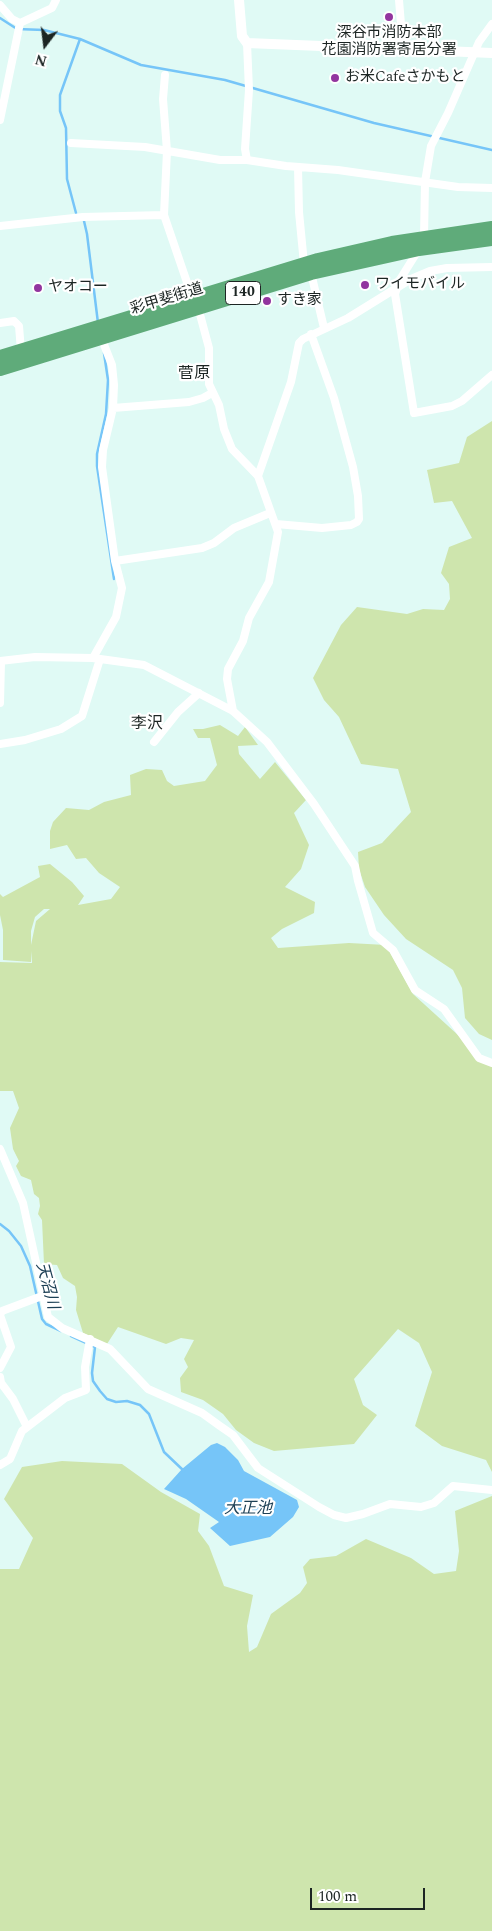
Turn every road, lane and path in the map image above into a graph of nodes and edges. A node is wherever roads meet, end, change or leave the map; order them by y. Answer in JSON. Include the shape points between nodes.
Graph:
{"nodes":[{"id":1,"x":56,"y":0,"type":"edge"},
{"id":2,"x":238,"y":0,"type":"edge"},
{"id":3,"x":400,"y":0,"type":"edge"},
{"id":4,"x":0,"y":6,"type":"edge"},
{"id":5,"x":20,"y":22,"type":"junction"},
{"id":6,"x":492,"y":24,"type":"edge"},
{"id":7,"x":247,"y":42,"type":"junction"},
{"id":8,"x":402,"y":49,"type":"junction"},
{"id":9,"x":474,"y":52,"type":"junction"},
{"id":10,"x":492,"y":53,"type":"edge"},
{"id":11,"x":164,"y":75,"type":"dead end"},
{"id":12,"x":3,"y":84,"type":"edge"},
{"id":13,"x":0,"y":120,"type":"edge"},
{"id":14,"x":72,"y":143,"type":"dead end"},
{"id":15,"x":167,"y":151,"type":"junction"},
{"id":16,"x":247,"y":160,"type":"junction"},
{"id":17,"x":298,"y":167,"type":"junction"},
{"id":18,"x":425,"y":182,"type":"junction"},
{"id":19,"x":492,"y":188,"type":"edge"},
{"id":20,"x":164,"y":215,"type":"junction"},
{"id":21,"x":0,"y":226,"type":"edge"},
{"id":22,"x":492,"y":228,"type":"edge"},
{"id":23,"x":492,"y":239,"type":"edge"},
{"id":24,"x":421,"y":244,"type":"junction"},
{"id":25,"x":492,"y":267,"type":"edge"},
{"id":26,"x":308,"y":268,"type":"junction"},
{"id":27,"x":395,"y":288,"type":"junction"},
{"id":28,"x":195,"y":302,"type":"junction"},
{"id":29,"x":0,"y":323,"type":"edge"},
{"id":30,"x":324,"y":328,"type":"junction"},
{"id":31,"x":310,"y":334,"type":"junction"},
{"id":32,"x":101,"y":337,"type":"junction"},
{"id":33,"x":21,"y":351,"type":"junction"},
{"id":34,"x":0,"y":357,"type":"edge"},
{"id":35,"x":0,"y":369,"type":"edge"},
{"id":36,"x":492,"y":375,"type":"edge"},
{"id":37,"x":212,"y":393,"type":"junction"},
{"id":38,"x":113,"y":408,"type":"junction"},
{"id":39,"x":258,"y":476,"type":"junction"},
{"id":40,"x":270,"y":513,"type":"junction"},
{"id":41,"x":276,"y":524,"type":"junction"},
{"id":42,"x":115,"y":561,"type":"junction"},
{"id":43,"x":96,"y":658,"type":"junction"},
{"id":44,"x":0,"y":662,"type":"edge"},
{"id":45,"x":199,"y":693,"type":"junction"},
{"id":46,"x":0,"y":703,"type":"edge"},
{"id":47,"x":232,"y":711,"type":"junction"},
{"id":48,"x":154,"y":742,"type":"dead end"},
{"id":49,"x":0,"y":744,"type":"edge"},
{"id":50,"x":492,"y":1063,"type":"edge"},
{"id":51,"x":0,"y":1149,"type":"edge"},
{"id":52,"x":42,"y":1296,"type":"junction"},
{"id":53,"x":90,"y":1339,"type":"junction"},
{"id":54,"x":0,"y":1368,"type":"edge"},
{"id":55,"x":0,"y":1378,"type":"edge"},
{"id":56,"x":27,"y":1427,"type":"junction"},
{"id":57,"x":0,"y":1465,"type":"edge"},
{"id":58,"x":492,"y":1490,"type":"edge"}],
"edges":[{"from":1,"to":5,"type":"street","via":[[52,8]]},
{"from":2,"to":7,"type":"street","via":[[242,36]]},
{"from":3,"to":8,"type":"street"},
{"from":4,"to":5,"type":"street","via":[[12,19]]},
{"from":5,"to":12,"type":"street"},
{"from":6,"to":9,"type":"street"},
{"from":7,"to":8,"type":"street"},
{"from":7,"to":16,"type":"street"},
{"from":8,"to":9,"type":"street"},
{"from":9,"to":10,"type":"street"},
{"from":9,"to":18,"type":"street","via":[[431,146]]},
{"from":11,"to":15,"type":"street"},
{"from":12,"to":13,"type":"street"},
{"from":14,"to":15,"type":"street"},
{"from":15,"to":16,"type":"street","via":[[220,160]]},
{"from":15,"to":20,"type":"street"},
{"from":16,"to":17,"type":"street"},
{"from":17,"to":18,"type":"street"},
{"from":17,"to":26,"type":"street","via":[[299,212]]},
{"from":18,"to":19,"type":"street"},
{"from":18,"to":24,"type":"street"},
{"from":20,"to":21,"type":"street","via":[[83,217]]},
{"from":20,"to":28,"type":"street"},
{"from":22,"to":24,"type":"highway","name":"彩甲斐街道","number":"140"},
{"from":23,"to":24,"type":"highway","name":"彩甲斐街道","number":"140"},
{"from":24,"to":26,"type":"highway","name":"彩甲斐街道","number":"140"},
{"from":24,"to":27,"type":"street"},
{"from":25,"to":27,"type":"street","via":[[430,271]]},
{"from":26,"to":28,"type":"highway","name":"彩甲斐街道","number":"140"},
{"from":26,"to":30,"type":"street"},
{"from":27,"to":30,"type":"street","via":[[348,318]]},
{"from":27,"to":36,"type":"street","via":[[414,413],[452,406]]},
{"from":28,"to":32,"type":"highway","name":"彩甲斐街道","number":"140"},
{"from":28,"to":33,"type":"highway","name":"彩甲斐街道","number":"140"},
{"from":28,"to":37,"type":"street","via":[[209,348]]},
{"from":29,"to":33,"type":"street","via":[[14,321],[19,326]]},
{"from":30,"to":31,"type":"street"},
{"from":31,"to":39,"type":"street","via":[[299,344],[291,382]]},
{"from":31,"to":41,"type":"street","via":[[334,398],[358,496],[359,519],[351,525],[322,528]]},
{"from":32,"to":35,"type":"highway","name":"彩甲斐街道","number":"140"},
{"from":32,"to":38,"type":"street","via":[[112,365]]},
{"from":33,"to":34,"type":"highway","name":"彩甲斐街道","number":"140"},
{"from":37,"to":38,"type":"street","via":[[189,402]]},
{"from":37,"to":39,"type":"street","via":[[232,449]]},
{"from":38,"to":42,"type":"street","via":[[102,458]]},
{"from":39,"to":40,"type":"street"},
{"from":40,"to":41,"type":"street"},
{"from":40,"to":42,"type":"street","via":[[234,528],[214,544],[202,548]]},
{"from":41,"to":47,"type":"street","via":[[278,532],[269,582],[249,618],[243,641],[228,668]]},
{"from":42,"to":43,"type":"street","via":[[122,588],[121,600]]},
{"from":43,"to":44,"type":"street","via":[[35,657]]},
{"from":43,"to":45,"type":"street","via":[[144,665]]},
{"from":43,"to":49,"type":"street","via":[[82,716],[61,729]]},
{"from":44,"to":46,"type":"street"},
{"from":45,"to":47,"type":"street"},
{"from":45,"to":48,"type":"street","via":[[178,712]]},
{"from":47,"to":50,"type":"street","via":[[267,742],[355,866],[374,933],[393,950],[415,990],[444,1009],[479,1058]]},
{"from":51,"to":52,"type":"street","via":[[23,1203]]},
{"from":52,"to":53,"type":"street","via":[[48,1318]]},
{"from":52,"to":54,"type":"street","via":[[2,1311],[0,1315],[11,1347]]},
{"from":53,"to":56,"type":"street","via":[[85,1367],[86,1390],[65,1398]]},
{"from":53,"to":58,"type":"street","via":[[110,1349],[148,1389],[202,1413],[233,1435],[258,1468],[334,1515],[346,1518],[390,1504],[421,1507],[434,1503],[453,1486]]},
{"from":55,"to":56,"type":"street"},
{"from":56,"to":57,"type":"street","via":[[22,1431],[10,1459]]}]}
